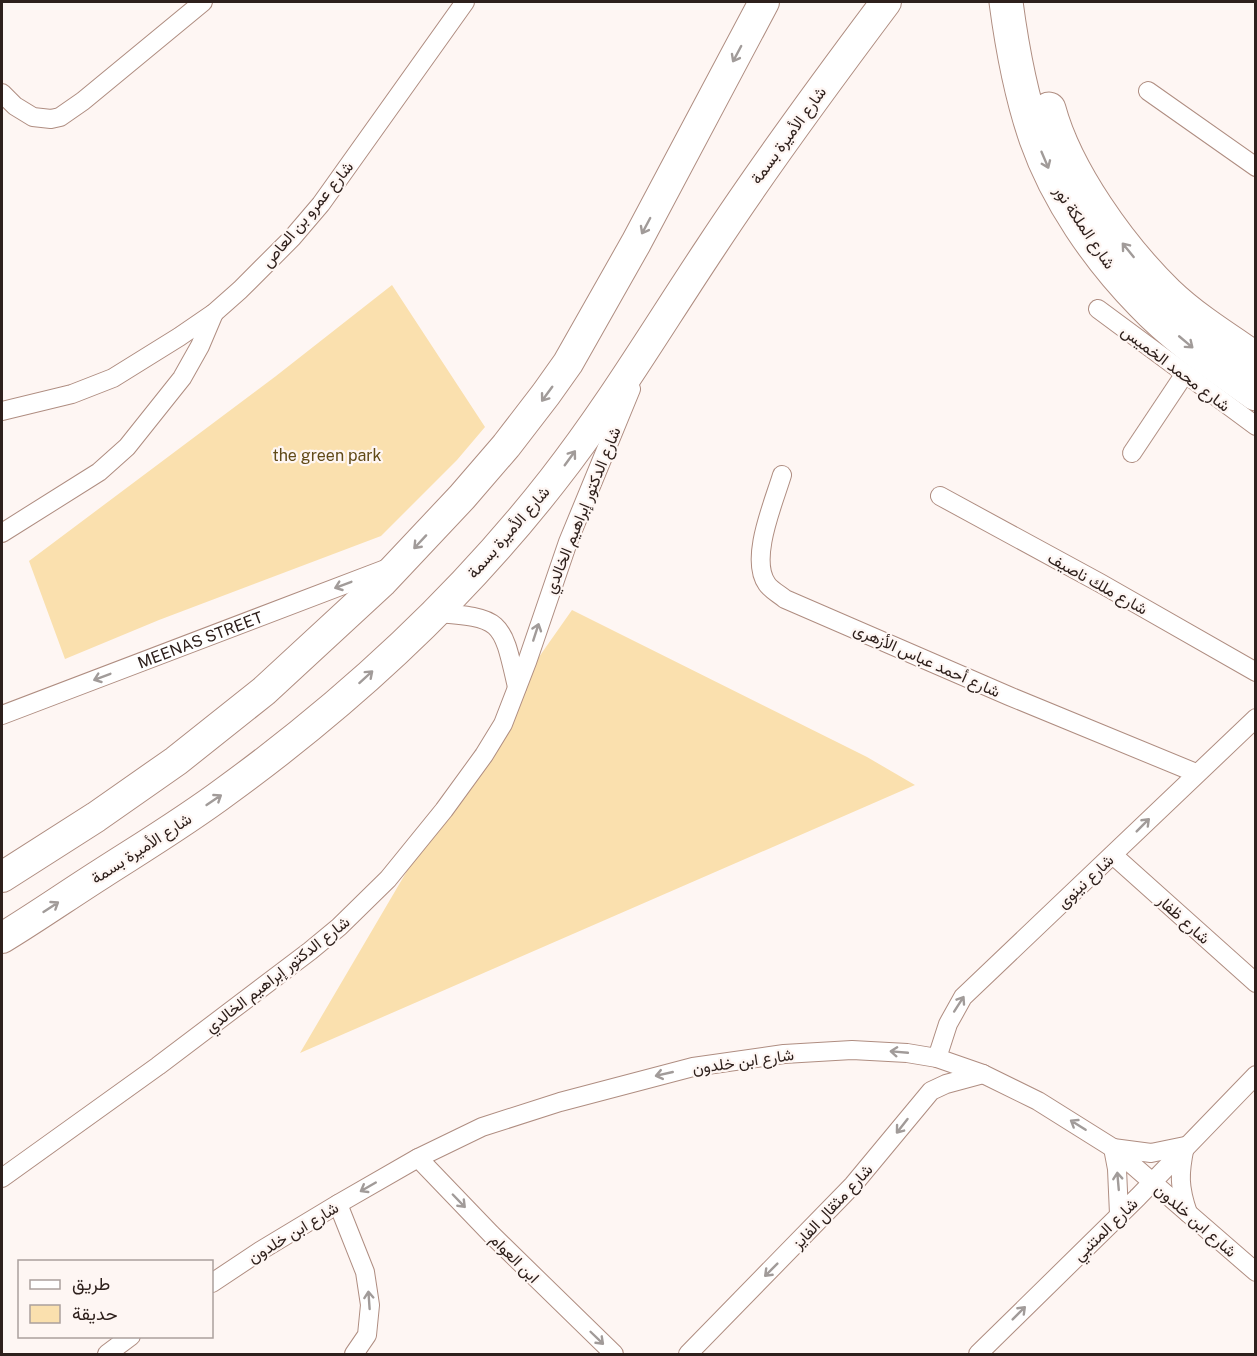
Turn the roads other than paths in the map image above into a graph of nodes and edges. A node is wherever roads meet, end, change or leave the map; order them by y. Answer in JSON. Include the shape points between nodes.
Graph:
{"nodes":[{"id":1,"x":203,"y":2,"type":"edge"},
{"id":2,"x":465,"y":2,"type":"edge"},
{"id":3,"x":764,"y":2,"type":"edge"},
{"id":4,"x":886,"y":2,"type":"edge"},
{"id":5,"x":1006,"y":2,"type":"edge"},
{"id":6,"x":1029,"y":2,"type":"edge"},
{"id":7,"x":1148,"y":91,"type":"dead end"},
{"id":8,"x":2,"y":93,"type":"edge"},
{"id":9,"x":1256,"y":167,"type":"edge"},
{"id":10,"x":1155,"y":298,"type":"junction"},
{"id":11,"x":1098,"y":309,"type":"dead end"},
{"id":12,"x":214,"y":313,"type":"junction"},
{"id":13,"x":654,"y":335,"type":"junction"},
{"id":14,"x":1256,"y":359,"type":"edge"},
{"id":15,"x":1184,"y":375,"type":"junction"},
{"id":16,"x":1256,"y":394,"type":"edge"},
{"id":17,"x":2,"y":411,"type":"edge"},
{"id":18,"x":1256,"y":426,"type":"edge"},
{"id":19,"x":1132,"y":453,"type":"dead end"},
{"id":20,"x":782,"y":475,"type":"dead end"},
{"id":21,"x":939,"y":496,"type":"dead end"},
{"id":22,"x":2,"y":533,"type":"edge"},
{"id":23,"x":398,"y":565,"type":"junction"},
{"id":24,"x":434,"y":613,"type":"junction"},
{"id":25,"x":1256,"y":672,"type":"edge"},
{"id":26,"x":517,"y":687,"type":"junction"},
{"id":27,"x":2,"y":715,"type":"edge"},
{"id":28,"x":1256,"y":718,"type":"edge"},
{"id":29,"x":1196,"y":774,"type":"junction"},
{"id":30,"x":1113,"y":855,"type":"junction"},
{"id":31,"x":2,"y":878,"type":"edge"},
{"id":32,"x":2,"y":938,"type":"edge"},
{"id":33,"x":1256,"y":983,"type":"edge"},
{"id":34,"x":937,"y":1058,"type":"junction"},
{"id":35,"x":983,"y":1074,"type":"junction"},
{"id":36,"x":1256,"y":1076,"type":"edge"},
{"id":37,"x":1185,"y":1146,"type":"junction"},
{"id":38,"x":1113,"y":1148,"type":"junction"},
{"id":39,"x":418,"y":1158,"type":"junction"},
{"id":40,"x":2,"y":1178,"type":"edge"},
{"id":41,"x":1152,"y":1182,"type":"junction"},
{"id":42,"x":338,"y":1204,"type":"junction"},
{"id":43,"x":1119,"y":1214,"type":"junction"},
{"id":44,"x":1188,"y":1215,"type":"junction"},
{"id":45,"x":1256,"y":1272,"type":"edge"},
{"id":46,"x":213,"y":1282,"type":"edge"},
{"id":47,"x":128,"y":1338,"type":"edge"},
{"id":48,"x":106,"y":1354,"type":"edge"},
{"id":49,"x":354,"y":1354,"type":"edge"},
{"id":50,"x":614,"y":1354,"type":"edge"},
{"id":51,"x":688,"y":1354,"type":"edge"},
{"id":52,"x":978,"y":1354,"type":"edge"}],
"edges":[{"from":1,"to":8,"type":"street","via":[[60,117],[33,117]]},
{"from":2,"to":12,"type":"street","name":"شارع عمرو بن العاص","via":[[321,204],[266,266]]},
{"from":3,"to":23,"type":"main road","one_way":true,"via":[[642,233],[568,363],[506,446]]},
{"from":4,"to":13,"type":"main road","name":"شارع الأميرة بسمة","via":[[742,199]]},
{"from":5,"to":10,"type":"highway","name":"شارع الملكة نور","one_way":true,"via":[[1025,103],[1048,169],[1087,234],[1119,277]]},
{"from":10,"to":6,"type":"highway","name":"شارع الملكة نور","one_way":true,"via":[[1085,188],[1053,123],[1035,53]]},
{"from":7,"to":9,"type":"street"},
{"from":10,"to":14,"type":"highway","name":"شارع الملكة نور","via":[[1209,327]]},
{"from":10,"to":16,"type":"highway","name":"شارع الملكة نور","one_way":true,"via":[[1192,347]]},
{"from":11,"to":15,"type":"street","name":"شارع محمد الخميس"},
{"from":12,"to":17,"type":"street","name":"شارع عمرو بن العاص","via":[[113,378],[72,394]]},
{"from":12,"to":22,"type":"street","via":[[182,378],[127,447],[99,472]]},
{"from":24,"to":13,"type":"main road","name":"شارع الأميرة بسمة","one_way":true,"via":[[553,481]]},
{"from":26,"to":13,"type":"street","name":"شارع الدكتور إبراهيم الخالدي","one_way":true,"via":[[568,542]]},
{"from":15,"to":18,"type":"street","name":"شارع محمد الخميس"},
{"from":15,"to":19,"type":"street"},
{"from":20,"to":29,"type":"street","name":"شارع أحمد عباس الأزهرى","via":[[760,558],[766,583],[775,591],[1009,696]]},
{"from":21,"to":25,"type":"street","name":"شارع ملك ناصيف"},
{"from":23,"to":27,"type":"street","name":"MEENAS STREET","one_way":true},
{"from":23,"to":31,"type":"main road","via":[[264,692],[176,761]]},
{"from":24,"to":26,"type":"street","via":[[474,616],[497,627],[511,656]]},
{"from":32,"to":24,"type":"main road","name":"شارع الأميرة بسمة","one_way":true,"via":[[225,792],[335,705]]},
{"from":26,"to":40,"type":"street","name":"شارع الدكتور إبراهيم الخالدي","via":[[494,741],[468,779],[388,879],[347,920],[279,976]]},
{"from":28,"to":29,"type":"street","name":"شارع نينوى"},
{"from":30,"to":29,"type":"street","name":"شارع نينوى","one_way":true},
{"from":30,"to":33,"type":"street","name":"شارع ظفار"},
{"from":34,"to":30,"type":"street","name":"شارع نينوى","one_way":true,"via":[[948,1024],[963,997]]},
{"from":34,"to":35,"type":"street","name":"شارع ابن خلدون"},
{"from":34,"to":39,"type":"street","name":"شارع ابن خلدون","one_way":true,"via":[[852,1050],[784,1054],[693,1067],[482,1127]]},
{"from":38,"to":35,"type":"street","name":"شارع ابن خلدون","one_way":true,"via":[[1038,1101]]},
{"from":35,"to":51,"type":"street","name":"شارع مثقال الفايز","one_way":true,"via":[[931,1091],[853,1185]]},
{"from":36,"to":37,"type":"street","name":"شارع المتنبي"},
{"from":37,"to":38,"type":"street","via":[[1151,1153]]},
{"from":37,"to":41,"type":"street","name":"شارع المتنبي"},
{"from":37,"to":44,"type":"street","via":[[1179,1173]]},
{"from":38,"to":41,"type":"street","name":"شارع ابن خلدون"},
{"from":43,"to":38,"type":"street","one_way":true},
{"from":39,"to":42,"type":"street","name":"شارع ابن خلدون","one_way":true},
{"from":39,"to":50,"type":"street","name":"ابن العوام","one_way":true},
{"from":41,"to":43,"type":"street","name":"شارع المتنبي"},
{"from":41,"to":44,"type":"street","name":"شارع ابن خلدون"},
{"from":42,"to":46,"type":"street","name":"شارع ابن خلدون"},
{"from":49,"to":42,"type":"street","one_way":true,"via":[[367,1335],[370,1305],[365,1272]]},
{"from":52,"to":43,"type":"street","name":"شارع المتنبي","one_way":true},
{"from":44,"to":45,"type":"street","name":"شارع ابن خلدون"},
{"from":47,"to":48,"type":"street"}]}
